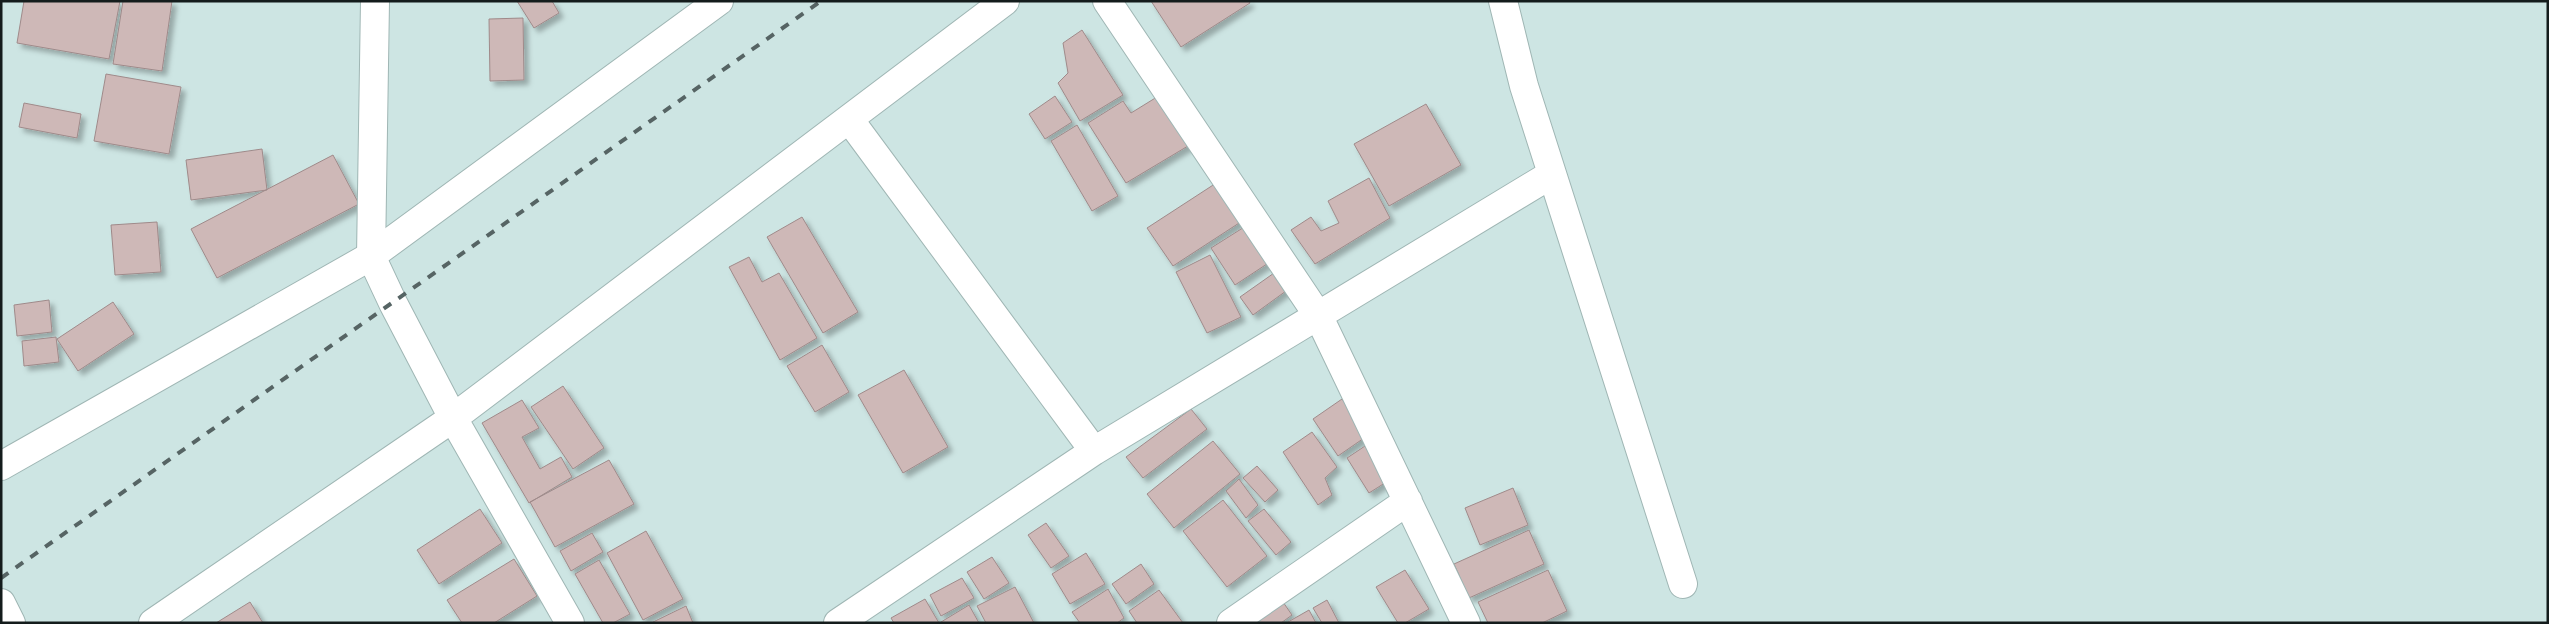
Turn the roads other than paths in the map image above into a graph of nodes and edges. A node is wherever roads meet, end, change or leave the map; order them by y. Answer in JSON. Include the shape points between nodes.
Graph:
{"nodes":[{"id":1,"x":375,"y":1,"type":"edge"},
{"id":2,"x":719,"y":1,"type":"edge"},
{"id":3,"x":1005,"y":1,"type":"edge"},
{"id":4,"x":1107,"y":1,"type":"edge"},
{"id":5,"x":1503,"y":1,"type":"edge"},
{"id":6,"x":849,"y":119,"type":"junction"},
{"id":7,"x":1552,"y":174,"type":"junction"},
{"id":8,"x":372,"y":256,"type":"junction"},
{"id":9,"x":1319,"y":317,"type":"junction"},
{"id":10,"x":453,"y":418,"type":"junction"},
{"id":11,"x":1094,"y":451,"type":"junction"},
{"id":12,"x":1,"y":466,"type":"edge"},
{"id":13,"x":1408,"y":501,"type":"junction"},
{"id":14,"x":1683,"y":584,"type":"dead end"},
{"id":15,"x":1,"y":603,"type":"edge"},
{"id":16,"x":11,"y":623,"type":"edge"},
{"id":17,"x":154,"y":623,"type":"edge"},
{"id":18,"x":570,"y":623,"type":"edge"},
{"id":19,"x":838,"y":623,"type":"edge"},
{"id":20,"x":1231,"y":623,"type":"edge"},
{"id":21,"x":1466,"y":623,"type":"edge"}],
"edges":[{"from":1,"to":8,"type":"street"},
{"from":2,"to":8,"type":"street"},
{"from":3,"to":6,"type":"street"},
{"from":4,"to":9,"type":"street"},
{"from":5,"to":7,"type":"street","via":[[1524,86]]},
{"from":6,"to":10,"type":"street"},
{"from":6,"to":11,"type":"street"},
{"from":7,"to":9,"type":"street"},
{"from":7,"to":14,"type":"street"},
{"from":8,"to":10,"type":"street"},
{"from":8,"to":12,"type":"street"},
{"from":9,"to":11,"type":"street"},
{"from":9,"to":13,"type":"street"},
{"from":10,"to":17,"type":"street"},
{"from":10,"to":18,"type":"street"},
{"from":11,"to":19,"type":"street"},
{"from":13,"to":20,"type":"street"},
{"from":13,"to":21,"type":"street"},
{"from":15,"to":16,"type":"street"}]}
